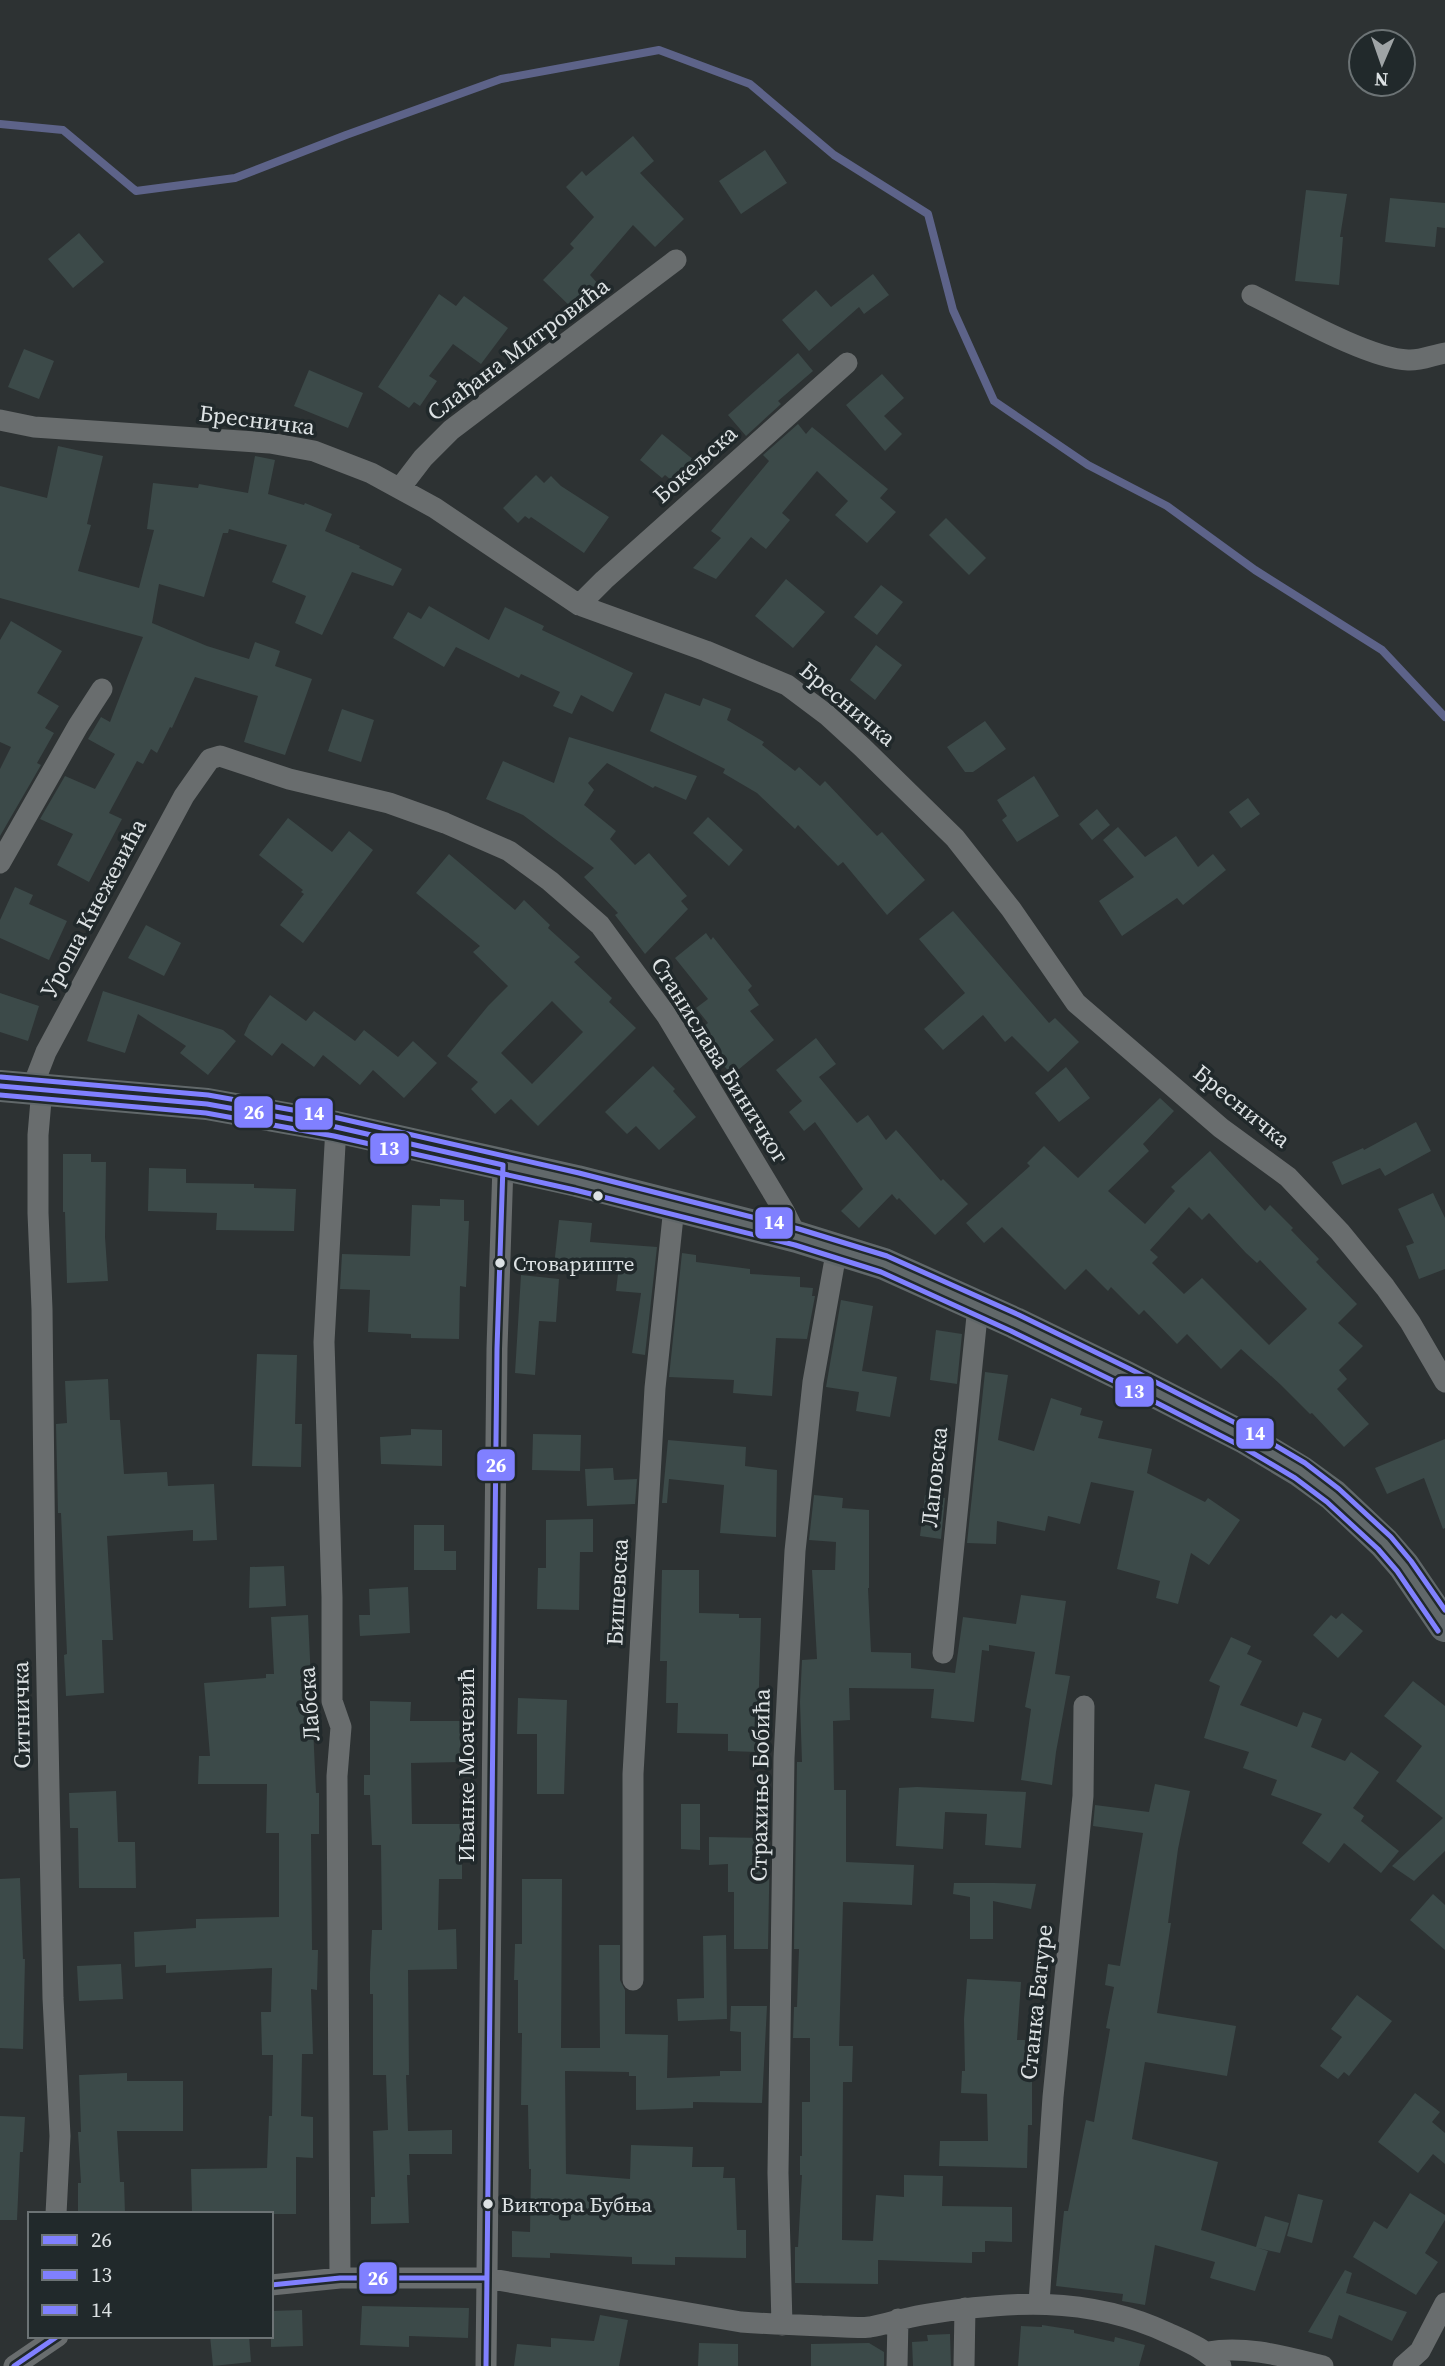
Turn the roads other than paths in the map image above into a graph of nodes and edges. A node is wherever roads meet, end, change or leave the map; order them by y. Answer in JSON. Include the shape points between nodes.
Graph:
{"nodes":[{"id":1,"x":676,"y":260,"type":"dead end"},
{"id":2,"x":1252,"y":296,"type":"dead end"},
{"id":3,"x":1445,"y":353,"type":"edge"},
{"id":4,"x":847,"y":363,"type":"dead end"},
{"id":5,"x":0,"y":420,"type":"edge"},
{"id":6,"x":400,"y":488,"type":"junction"},
{"id":7,"x":579,"y":605,"type":"junction"},
{"id":8,"x":102,"y":690,"type":"dead end"},
{"id":9,"x":210,"y":759,"type":"joint"},
{"id":10,"x":0,"y":863,"type":"edge"},
{"id":11,"x":0,"y":1086,"type":"edge"},
{"id":12,"x":37,"y":1089,"type":"junction"},
{"id":13,"x":336,"y":1127,"type":"junction"},
{"id":14,"x":503,"y":1165,"type":"junction"},
{"id":15,"x":674,"y":1207,"type":"junction"},
{"id":16,"x":797,"y":1237,"type":"junction"},
{"id":17,"x":838,"y":1248,"type":"junction"},
{"id":18,"x":978,"y":1306,"type":"junction"},
{"id":19,"x":1445,"y":1382,"type":"edge"},
{"id":20,"x":1445,"y":1626,"type":"edge"},
{"id":21,"x":943,"y":1653,"type":"dead end"},
{"id":22,"x":1084,"y":1706,"type":"dead end"},
{"id":23,"x":633,"y":1980,"type":"dead end"},
{"id":24,"x":56,"y":2212,"type":"edge"},
{"id":25,"x":340,"y":2278,"type":"junction"},
{"id":26,"x":486,"y":2278,"type":"junction"},
{"id":27,"x":273,"y":2285,"type":"edge"},
{"id":28,"x":1039,"y":2303,"type":"junction"},
{"id":29,"x":1445,"y":2303,"type":"edge"},
{"id":30,"x":965,"y":2308,"type":"junction"},
{"id":31,"x":898,"y":2319,"type":"junction"},
{"id":32,"x":782,"y":2325,"type":"junction"},
{"id":33,"x":55,"y":2338,"type":"edge"},
{"id":34,"x":1215,"y":2359,"type":"edge"},
{"id":35,"x":14,"y":2366,"type":"edge"},
{"id":36,"x":485,"y":2366,"type":"edge"},
{"id":37,"x":897,"y":2366,"type":"edge"},
{"id":38,"x":964,"y":2366,"type":"edge"},
{"id":39,"x":1322,"y":2366,"type":"edge"},
{"id":40,"x":1404,"y":2366,"type":"edge"}],
"edges":[{"from":1,"to":6,"type":"street","name":"Слађана Митровића","via":[[451,430]]},
{"from":2,"to":3,"type":"street","via":[[1389,357],[1411,360]]},
{"from":4,"to":7,"type":"street","name":"Бокељска"},
{"from":5,"to":6,"type":"street","name":"Бресничка","via":[[34,427],[294,447],[345,462]]},
{"from":6,"to":7,"type":"street","name":"Бресничка"},
{"from":7,"to":19,"type":"street","name":"Бресничка","via":[[768,675],[827,715],[955,838],[1076,1003],[1221,1128],[1288,1177],[1323,1213],[1385,1287]]},
{"from":8,"to":10,"type":"street"},
{"from":9,"to":12,"type":"street","name":"Уроша Кнежевића","via":[[184,796],[46,1052]]},
{"from":9,"to":16,"type":"street","name":"Станислава Биничког","via":[[220,756],[414,811],[500,846],[550,881],[600,925],[667,1016]]},
{"from":11,"to":12,"type":"street"},
{"from":12,"to":13,"type":"street","via":[[207,1104]]},
{"from":12,"to":24,"type":"street","name":"Ситничка","via":[[53,1984],[60,2136]]},
{"from":13,"to":14,"type":"street"},
{"from":13,"to":25,"type":"street","name":"Лабска","via":[[324,1342],[332,1701],[341,1727],[337,1776]]},
{"from":14,"to":15,"type":"street"},
{"from":14,"to":26,"type":"street","name":"Иванке Моачевић"},
{"from":15,"to":16,"type":"street"},
{"from":15,"to":23,"type":"street","name":"Бишевска","via":[[655,1388],[633,1774]]},
{"from":16,"to":17,"type":"street"},
{"from":17,"to":18,"type":"street"},
{"from":17,"to":32,"type":"street","name":"Страхиње Бобића","via":[[813,1382],[796,1551],[784,1758],[778,2173]]},
{"from":18,"to":20,"type":"street","via":[[1245,1438],[1300,1471],[1384,1543]]},
{"from":18,"to":21,"type":"street","name":"Лаповска"},
{"from":22,"to":28,"type":"street","name":"Станка Батуре","via":[[1083,1796],[1053,2097]]},
{"from":25,"to":26,"type":"street"},
{"from":25,"to":27,"type":"street"},
{"from":26,"to":32,"type":"street","via":[[721,2319]]},
{"from":26,"to":36,"type":"street","name":"Иванке Моачевић"},
{"from":28,"to":30,"type":"street"},
{"from":28,"to":34,"type":"street","via":[[1126,2317]]},
{"from":29,"to":40,"type":"street","via":[[1420,2351]]},
{"from":30,"to":31,"type":"street"},
{"from":30,"to":38,"type":"street"},
{"from":31,"to":32,"type":"street","via":[[870,2327]]},
{"from":31,"to":37,"type":"street"},
{"from":33,"to":35,"type":"street"},
{"from":34,"to":39,"type":"street","via":[[1225,2349],[1244,2350]]}]}
